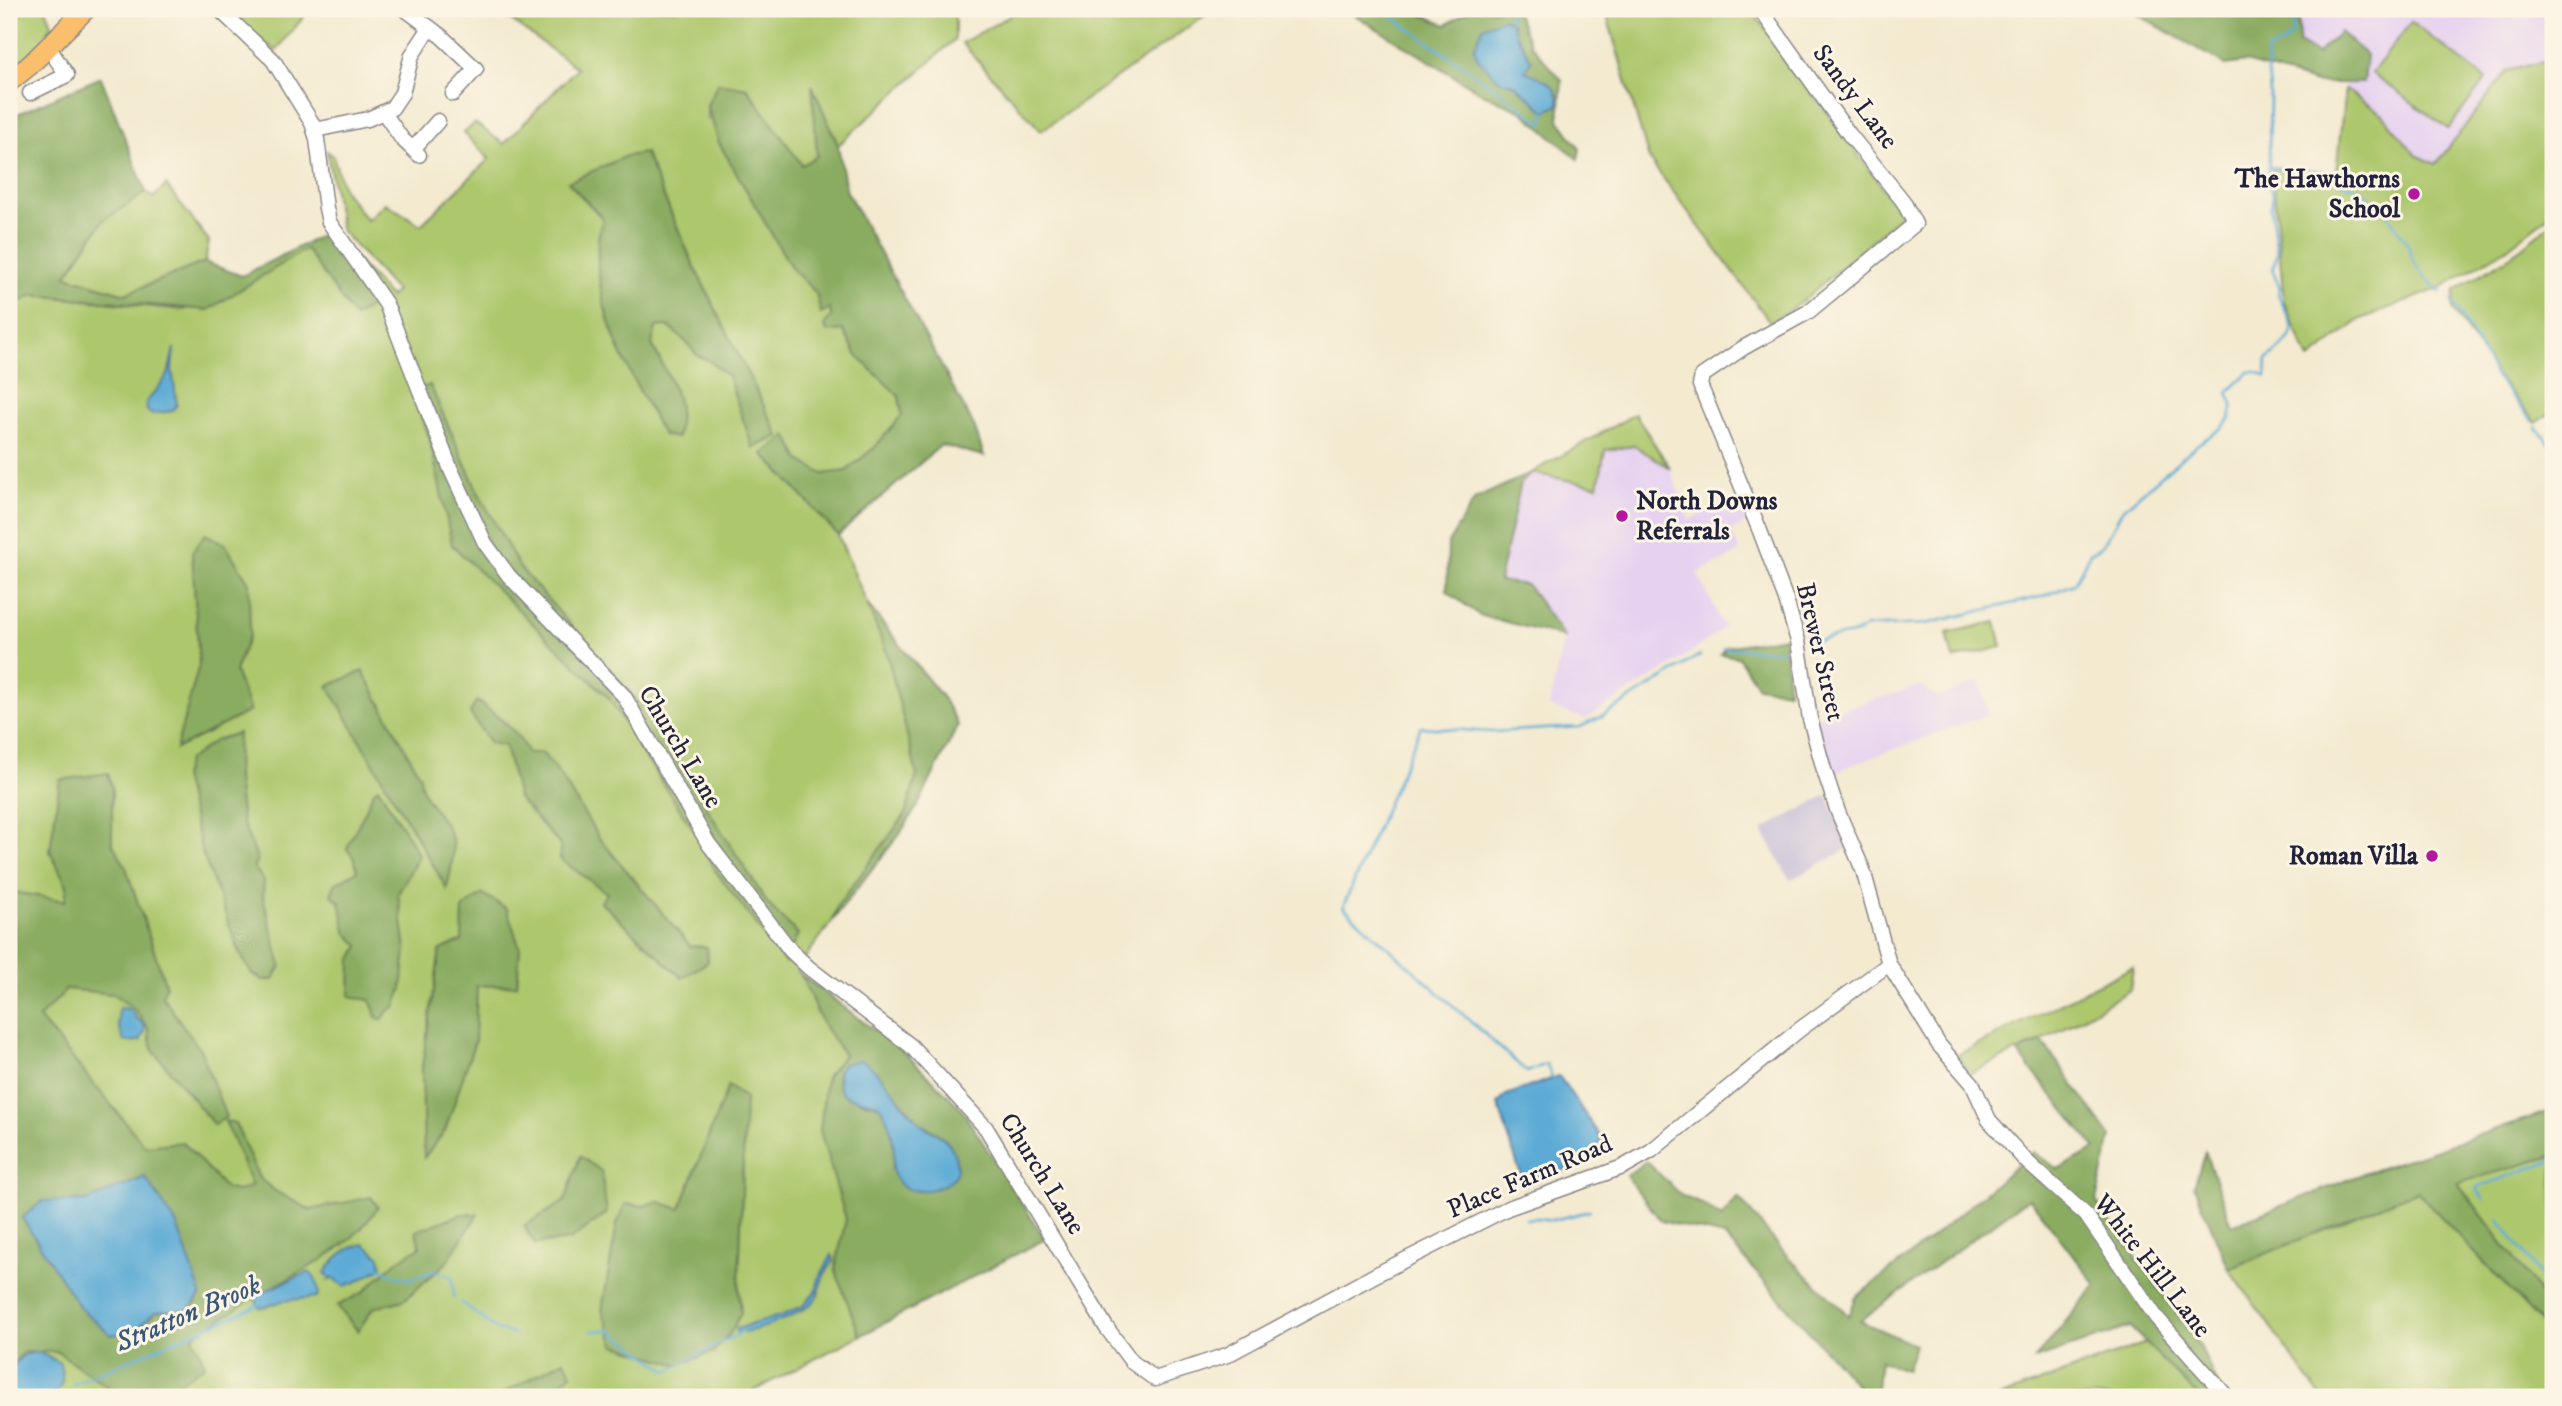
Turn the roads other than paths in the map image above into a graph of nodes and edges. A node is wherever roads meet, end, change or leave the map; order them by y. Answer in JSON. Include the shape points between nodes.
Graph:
{"nodes":[{"id":1,"x":86,"y":9,"type":"edge"},
{"id":2,"x":219,"y":9,"type":"edge"},
{"id":3,"x":405,"y":9,"type":"edge"},
{"id":4,"x":1760,"y":9,"type":"edge"},
{"id":5,"x":430,"y":29,"type":"junction"},
{"id":6,"x":48,"y":47,"type":"junction"},
{"id":7,"x":9,"y":82,"type":"edge"},
{"id":8,"x":30,"y":93,"type":"dead end"},
{"id":9,"x":453,"y":94,"type":"dead end"},
{"id":10,"x":384,"y":113,"type":"junction"},
{"id":11,"x":438,"y":121,"type":"dead end"},
{"id":12,"x":315,"y":130,"type":"junction"},
{"id":13,"x":1911,"y":214,"type":"joint"},
{"id":14,"x":1889,"y":964,"type":"junction"},
{"id":15,"x":1155,"y":1379,"type":"joint"},
{"id":16,"x":2227,"y":1397,"type":"edge"}],
"edges":[{"from":1,"to":6,"type":"main road"},
{"from":2,"to":12,"type":"street","name":"Church Lane","via":[[273,60]]},
{"from":3,"to":5,"type":"street"},
{"from":4,"to":13,"type":"street","name":"Sandy Lane"},
{"from":5,"to":9,"type":"street","via":[[481,64]]},
{"from":5,"to":10,"type":"street","via":[[408,65],[398,101]]},
{"from":6,"to":7,"type":"main road"},
{"from":6,"to":8,"type":"street","via":[[67,75]]},
{"from":10,"to":11,"type":"street","via":[[416,152]]},
{"from":10,"to":12,"type":"street"},
{"from":12,"to":15,"type":"street","name":"Church Lane","via":[[330,222],[386,304],[485,543],[509,576],[624,696],[708,843],[791,951],[911,1045],[986,1128],[1106,1327],[1132,1362]]},
{"from":13,"to":14,"type":"street","name":"Brewer Street","via":[[1912,227],[1808,312],[1743,348],[1702,376],[1700,385],[1786,600],[1824,770],[1863,870]]},
{"from":14,"to":15,"type":"street","name":"Place Farm Road","via":[[1799,1030],[1651,1151],[1623,1167],[1508,1208],[1227,1355]]},
{"from":14,"to":16,"type":"street","name":"White Hill Lane","via":[[1939,1045],[1972,1083],[1989,1120],[2086,1215],[2156,1317]]}]}
